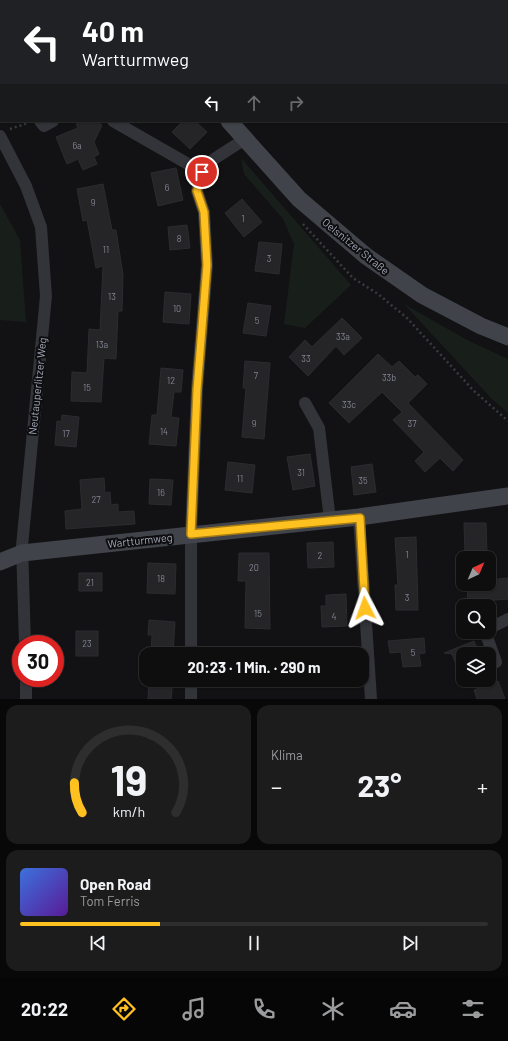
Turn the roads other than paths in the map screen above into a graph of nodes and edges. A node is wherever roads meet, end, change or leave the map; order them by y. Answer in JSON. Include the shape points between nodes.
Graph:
{"nodes":[{"id":1,"x":41,"y":122,"type":"edge"},
{"id":2,"x":51,"y":122,"type":"edge"},
{"id":3,"x":115,"y":122,"type":"edge"},
{"id":4,"x":230,"y":122,"type":"edge"},
{"id":5,"x":3,"y":133,"type":"edge"},
{"id":6,"x":246,"y":139,"type":"junction"},
{"id":7,"x":202,"y":172,"type":"junction"},
{"id":8,"x":508,"y":337,"type":"edge"},
{"id":9,"x":305,"y":403,"type":"dead end"},
{"id":10,"x":508,"y":496,"type":"edge"},
{"id":11,"x":360,"y":518,"type":"junction"},
{"id":12,"x":330,"y":520,"type":"junction"},
{"id":13,"x":191,"y":534,"type":"junction"},
{"id":14,"x":22,"y":553,"type":"junction"},
{"id":15,"x":0,"y":562,"type":"edge"},
{"id":16,"x":508,"y":619,"type":"edge"},
{"id":17,"x":25,"y":635,"type":"edge"},
{"id":18,"x":191,"y":647,"type":"edge"},
{"id":19,"x":491,"y":647,"type":"edge"},
{"id":20,"x":26,"y":687,"type":"edge"},
{"id":21,"x":191,"y":687,"type":"edge"},
{"id":22,"x":26,"y":699,"type":"edge"},
{"id":23,"x":191,"y":699,"type":"edge"},
{"id":24,"x":371,"y":699,"type":"edge"}],
"edges":[{"from":1,"to":2,"type":"street","via":[[44,126]]},
{"from":3,"to":7,"type":"street"},
{"from":4,"to":6,"type":"street","name":"Oelsnitzer Straße"},
{"from":5,"to":14,"type":"street","name":"Neutauperlitzer Weg","via":[[41,227],[46,296]]},
{"from":6,"to":7,"type":"street","via":[[214,159]]},
{"from":6,"to":8,"type":"street","name":"Oelsnitzer Straße","via":[[299,199],[366,256],[422,295]]},
{"from":7,"to":13,"type":"street","via":[[197,191],[204,212],[207,265],[197,390]]},
{"from":9,"to":12,"type":"street","via":[[319,428]]},
{"from":10,"to":11,"type":"street","name":"Wartturmweg"},
{"from":11,"to":12,"type":"street","name":"Wartturmweg"},
{"from":11,"to":24,"type":"street"},
{"from":12,"to":13,"type":"street","name":"Wartturmweg"},
{"from":13,"to":14,"type":"street","name":"Wartturmweg"},
{"from":13,"to":18,"type":"street"},
{"from":14,"to":15,"type":"street","name":"Wartturmweg"},
{"from":14,"to":17,"type":"street","name":"Neutauperlitzer Weg"},
{"from":16,"to":19,"type":"street","via":[[492,627],[487,637]]},
{"from":20,"to":22,"type":"street"},
{"from":21,"to":23,"type":"street"}]}
